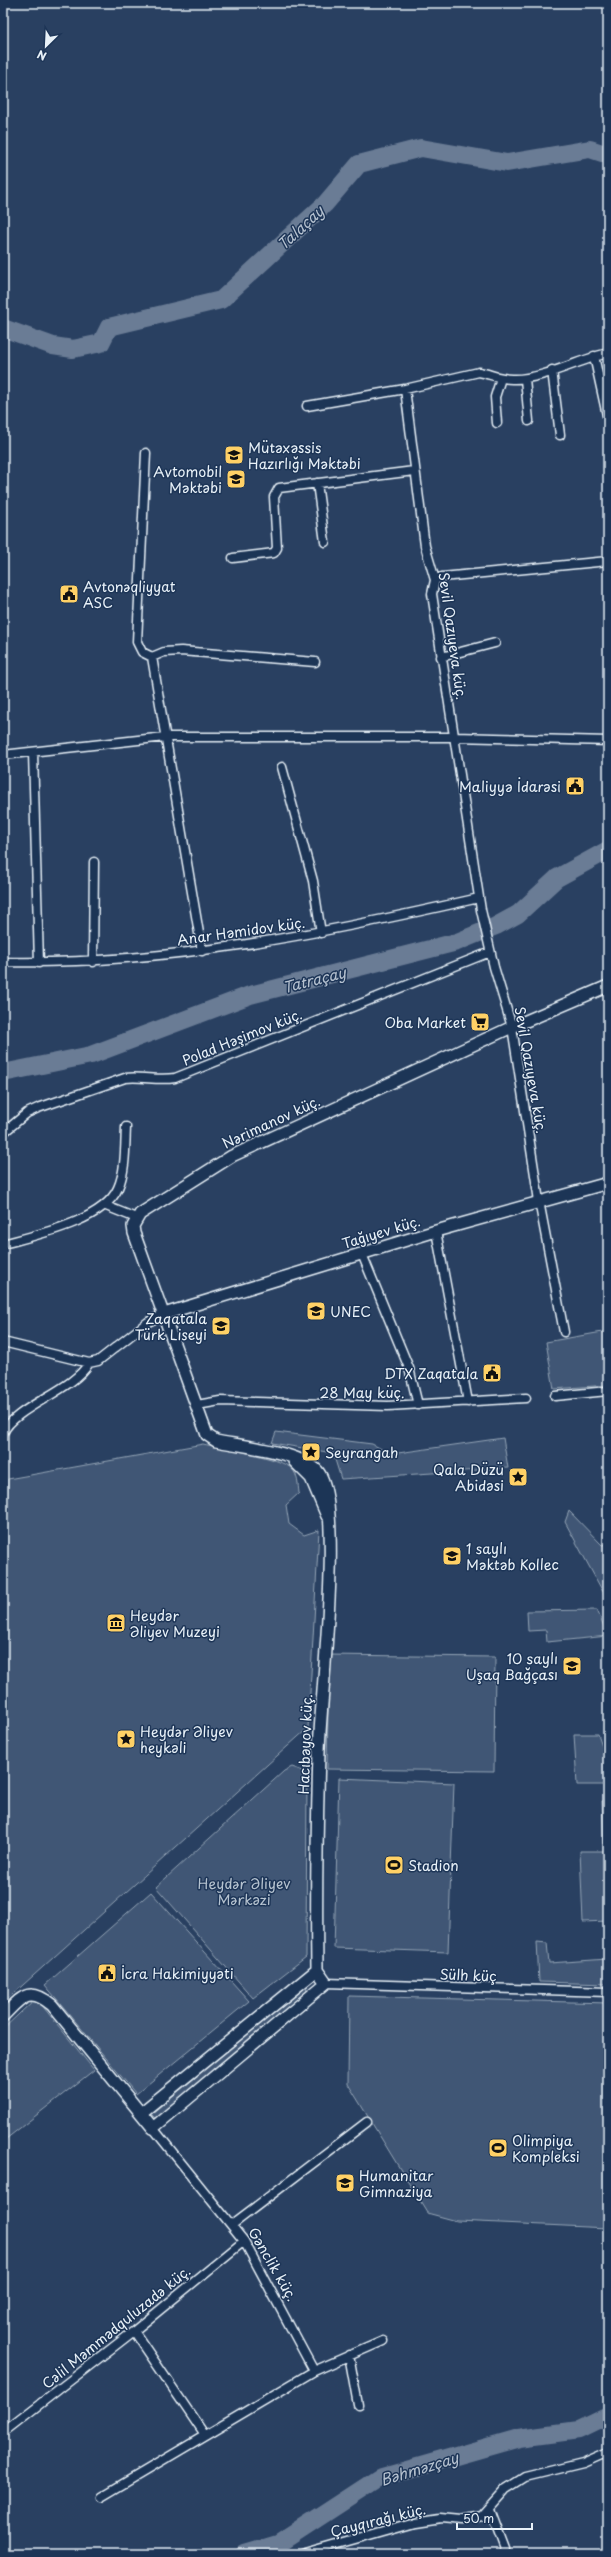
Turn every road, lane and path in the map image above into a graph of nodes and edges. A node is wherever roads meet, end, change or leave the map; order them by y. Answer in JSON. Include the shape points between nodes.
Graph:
{"nodes":[{"id":1,"x":608,"y":353,"type":"edge"},
{"id":2,"x":594,"y":356,"type":"junction"},
{"id":3,"x":552,"y":370,"type":"junction"},
{"id":4,"x":501,"y":378,"type":"junction"},
{"id":5,"x":525,"y":379,"type":"junction"},
{"id":6,"x":405,"y":389,"type":"junction"},
{"id":7,"x":307,"y":406,"type":"dead end"},
{"id":8,"x":608,"y":420,"type":"edge"},
{"id":9,"x":529,"y":421,"type":"dead end"},
{"id":10,"x":496,"y":423,"type":"dead end"},
{"id":11,"x":560,"y":435,"type":"dead end"},
{"id":12,"x":146,"y":453,"type":"dead end"},
{"id":13,"x":414,"y":471,"type":"junction"},
{"id":14,"x":317,"y":483,"type":"junction"},
{"id":15,"x":325,"y":542,"type":"dead end"},
{"id":16,"x":233,"y":558,"type":"dead end"},
{"id":17,"x":608,"y":560,"type":"edge"},
{"id":18,"x":435,"y":580,"type":"junction"},
{"id":19,"x":495,"y":643,"type":"dead end"},
{"id":20,"x":152,"y":657,"type":"junction"},
{"id":21,"x":441,"y":657,"type":"junction"},
{"id":22,"x":315,"y":662,"type":"dead end"},
{"id":23,"x":165,"y":737,"type":"junction"},
{"id":24,"x":455,"y":737,"type":"junction"},
{"id":25,"x":608,"y":741,"type":"edge"},
{"id":26,"x":33,"y":752,"type":"junction"},
{"id":27,"x":3,"y":755,"type":"edge"},
{"id":28,"x":282,"y":767,"type":"dead end"},
{"id":29,"x":94,"y":862,"type":"dead end"},
{"id":30,"x":479,"y":898,"type":"junction"},
{"id":31,"x":321,"y":933,"type":"junction"},
{"id":32,"x":490,"y":949,"type":"junction"},
{"id":33,"x":202,"y":950,"type":"junction"},
{"id":34,"x":3,"y":962,"type":"edge"},
{"id":35,"x":93,"y":962,"type":"junction"},
{"id":36,"x":39,"y":963,"type":"junction"},
{"id":37,"x":608,"y":986,"type":"edge"},
{"id":38,"x":512,"y":1027,"type":"junction"},
{"id":39,"x":126,"y":1127,"type":"dead end"},
{"id":40,"x":3,"y":1133,"type":"edge"},
{"id":41,"x":608,"y":1182,"type":"edge"},
{"id":42,"x":539,"y":1201,"type":"junction"},
{"id":43,"x":106,"y":1206,"type":"junction"},
{"id":44,"x":136,"y":1218,"type":"junction"},
{"id":45,"x":436,"y":1231,"type":"junction"},
{"id":46,"x":3,"y":1244,"type":"edge"},
{"id":47,"x":362,"y":1254,"type":"junction"},
{"id":48,"x":164,"y":1314,"type":"junction"},
{"id":49,"x":564,"y":1332,"type":"dead end"},
{"id":50,"x":3,"y":1342,"type":"edge"},
{"id":51,"x":88,"y":1363,"type":"junction"},
{"id":52,"x":608,"y":1391,"type":"edge"},
{"id":53,"x":555,"y":1396,"type":"dead end"},
{"id":54,"x":526,"y":1398,"type":"dead end"},
{"id":55,"x":468,"y":1402,"type":"junction"},
{"id":56,"x":197,"y":1405,"type":"junction"},
{"id":57,"x":418,"y":1405,"type":"junction"},
{"id":58,"x":3,"y":1433,"type":"edge"},
{"id":59,"x":317,"y":1970,"type":"junction"},
{"id":60,"x":326,"y":1983,"type":"junction"},
{"id":61,"x":608,"y":1992,"type":"edge"},
{"id":62,"x":3,"y":2016,"type":"edge"},
{"id":63,"x":141,"y":2113,"type":"junction"},
{"id":64,"x":367,"y":2122,"type":"dead end"},
{"id":65,"x":153,"y":2128,"type":"junction"},
{"id":66,"x":233,"y":2224,"type":"junction"},
{"id":67,"x":244,"y":2241,"type":"junction"},
{"id":68,"x":134,"y":2331,"type":"junction"},
{"id":69,"x":383,"y":2341,"type":"dead end"},
{"id":70,"x":349,"y":2355,"type":"junction"},
{"id":71,"x":314,"y":2371,"type":"junction"},
{"id":72,"x":358,"y":2404,"type":"dead end"},
{"id":73,"x":4,"y":2431,"type":"edge"},
{"id":74,"x":204,"y":2434,"type":"junction"},
{"id":75,"x":608,"y":2452,"type":"edge"},
{"id":76,"x":102,"y":2497,"type":"dead end"},
{"id":77,"x":490,"y":2509,"type":"junction"},
{"id":78,"x":505,"y":2549,"type":"dead end"},
{"id":79,"x":302,"y":2554,"type":"edge"}],
"edges":[{"from":1,"to":2,"type":"street"},
{"from":2,"to":3,"type":"street"},
{"from":2,"to":8,"type":"street"},
{"from":3,"to":5,"type":"street"},
{"from":3,"to":11,"type":"street"},
{"from":4,"to":5,"type":"street"},
{"from":4,"to":6,"type":"street","via":[[479,372]]},
{"from":4,"to":10,"type":"street","via":[[495,397]]},
{"from":5,"to":9,"type":"street"},
{"from":6,"to":7,"type":"street"},
{"from":6,"to":13,"type":"street","name":"Sevil Qazıyeva küç."},
{"from":12,"to":20,"type":"street","via":[[137,642],[142,652]]},
{"from":13,"to":14,"type":"street"},
{"from":13,"to":18,"type":"street","name":"Sevil Qazıyeva küç.","via":[[425,546]]},
{"from":14,"to":15,"type":"street"},
{"from":14,"to":16,"type":"street","via":[[279,488],[276,492],[277,548],[274,553]]},
{"from":17,"to":18,"type":"street","via":[[442,577]]},
{"from":18,"to":21,"type":"street","name":"Sevil Qazıyeva küç.","via":[[432,594]]},
{"from":19,"to":21,"type":"street"},
{"from":20,"to":22,"type":"street","via":[[164,652],[188,651]]},
{"from":20,"to":23,"type":"street"},
{"from":21,"to":24,"type":"street","name":"Sevil Qazıyeva küç."},
{"from":23,"to":24,"type":"street"},
{"from":23,"to":26,"type":"street"},
{"from":23,"to":33,"type":"street"},
{"from":24,"to":25,"type":"street"},
{"from":24,"to":30,"type":"street","name":"Sevil Qazıyeva küç."},
{"from":26,"to":27,"type":"street"},
{"from":26,"to":36,"type":"street"},
{"from":28,"to":31,"type":"street","via":[[313,880]]},
{"from":29,"to":35,"type":"street"},
{"from":30,"to":31,"type":"street","name":"Anar Həmidov küç."},
{"from":30,"to":32,"type":"street","name":"Sevil Qazıyeva küç."},
{"from":31,"to":33,"type":"street","name":"Anar Həmidov küç."},
{"from":32,"to":38,"type":"street","name":"Sevil Qazıyeva küç."},
{"from":32,"to":40,"type":"street","name":"Polad Həşimov küç.","via":[[174,1078],[126,1078],[38,1108],[27,1113]]},
{"from":33,"to":35,"type":"street","name":"Anar Həmidov küç."},
{"from":34,"to":36,"type":"street","name":"Anar Həmidov küç."},
{"from":35,"to":36,"type":"street","name":"Anar Həmidov küç."},
{"from":37,"to":38,"type":"street","name":"Nərimanov küç."},
{"from":38,"to":42,"type":"street","name":"Sevil Qazıyeva küç."},
{"from":38,"to":44,"type":"street","name":"Nərimanov küç.","via":[[215,1164]]},
{"from":39,"to":43,"type":"street","via":[[119,1187]]},
{"from":41,"to":42,"type":"street","name":"Tağıyev küç."},
{"from":42,"to":45,"type":"street","name":"Tağıyev küç."},
{"from":42,"to":49,"type":"street","name":"Sevil Qazıyeva küç."},
{"from":43,"to":44,"type":"street"},
{"from":43,"to":46,"type":"street","via":[[57,1229]]},
{"from":44,"to":48,"type":"street","via":[[134,1233]]},
{"from":45,"to":47,"type":"street","name":"Tağıyev küç."},
{"from":45,"to":55,"type":"street"},
{"from":47,"to":48,"type":"street","name":"Tağıyev küç."},
{"from":47,"to":57,"type":"street","via":[[410,1368]]},
{"from":48,"to":51,"type":"street","via":[[148,1322],[105,1358]]},
{"from":48,"to":56,"type":"street"},
{"from":50,"to":51,"type":"street"},
{"from":51,"to":58,"type":"street","via":[[81,1374],[12,1421]]},
{"from":52,"to":53,"type":"street"},
{"from":54,"to":55,"type":"street","name":"28 May küç."},
{"from":55,"to":57,"type":"street","name":"28 May küç."},
{"from":56,"to":57,"type":"street","name":"28 May küç.","via":[[220,1401]]},
{"from":56,"to":59,"type":"street","name":"Hacıbəyov küç.","via":[[204,1428],[211,1438],[304,1462],[319,1472],[326,1485],[331,1537],[319,1751]]},
{"from":59,"to":60,"type":"street"},
{"from":59,"to":63,"type":"street"},
{"from":60,"to":61,"type":"street","name":"Sülh küç"},
{"from":60,"to":65,"type":"street"},
{"from":62,"to":63,"type":"street","name":"Gənclik küç.","via":[[21,1998],[34,1994],[52,2005]]},
{"from":63,"to":65,"type":"street","name":"Gənclik küç."},
{"from":64,"to":66,"type":"street"},
{"from":65,"to":66,"type":"street","name":"Gənclik küç."},
{"from":66,"to":67,"type":"street","name":"Gənclik küç."},
{"from":67,"to":68,"type":"street","name":"Cəlil Məmmədquluzadə küç."},
{"from":67,"to":71,"type":"street","name":"Gənclik küç."},
{"from":68,"to":73,"type":"street","name":"Cəlil Məmmədquluzadə küç."},
{"from":68,"to":74,"type":"street"},
{"from":69,"to":70,"type":"street"},
{"from":70,"to":71,"type":"street"},
{"from":70,"to":72,"type":"street"},
{"from":71,"to":74,"type":"street"},
{"from":74,"to":76,"type":"street"},
{"from":75,"to":77,"type":"street","name":"Çayqırağı küç.","via":[[583,2463],[525,2477],[506,2489]]},
{"from":77,"to":78,"type":"street"},
{"from":77,"to":79,"type":"street","name":"Çayqırağı küç.","via":[[482,2516],[462,2520],[440,2518],[415,2522]]}]}
